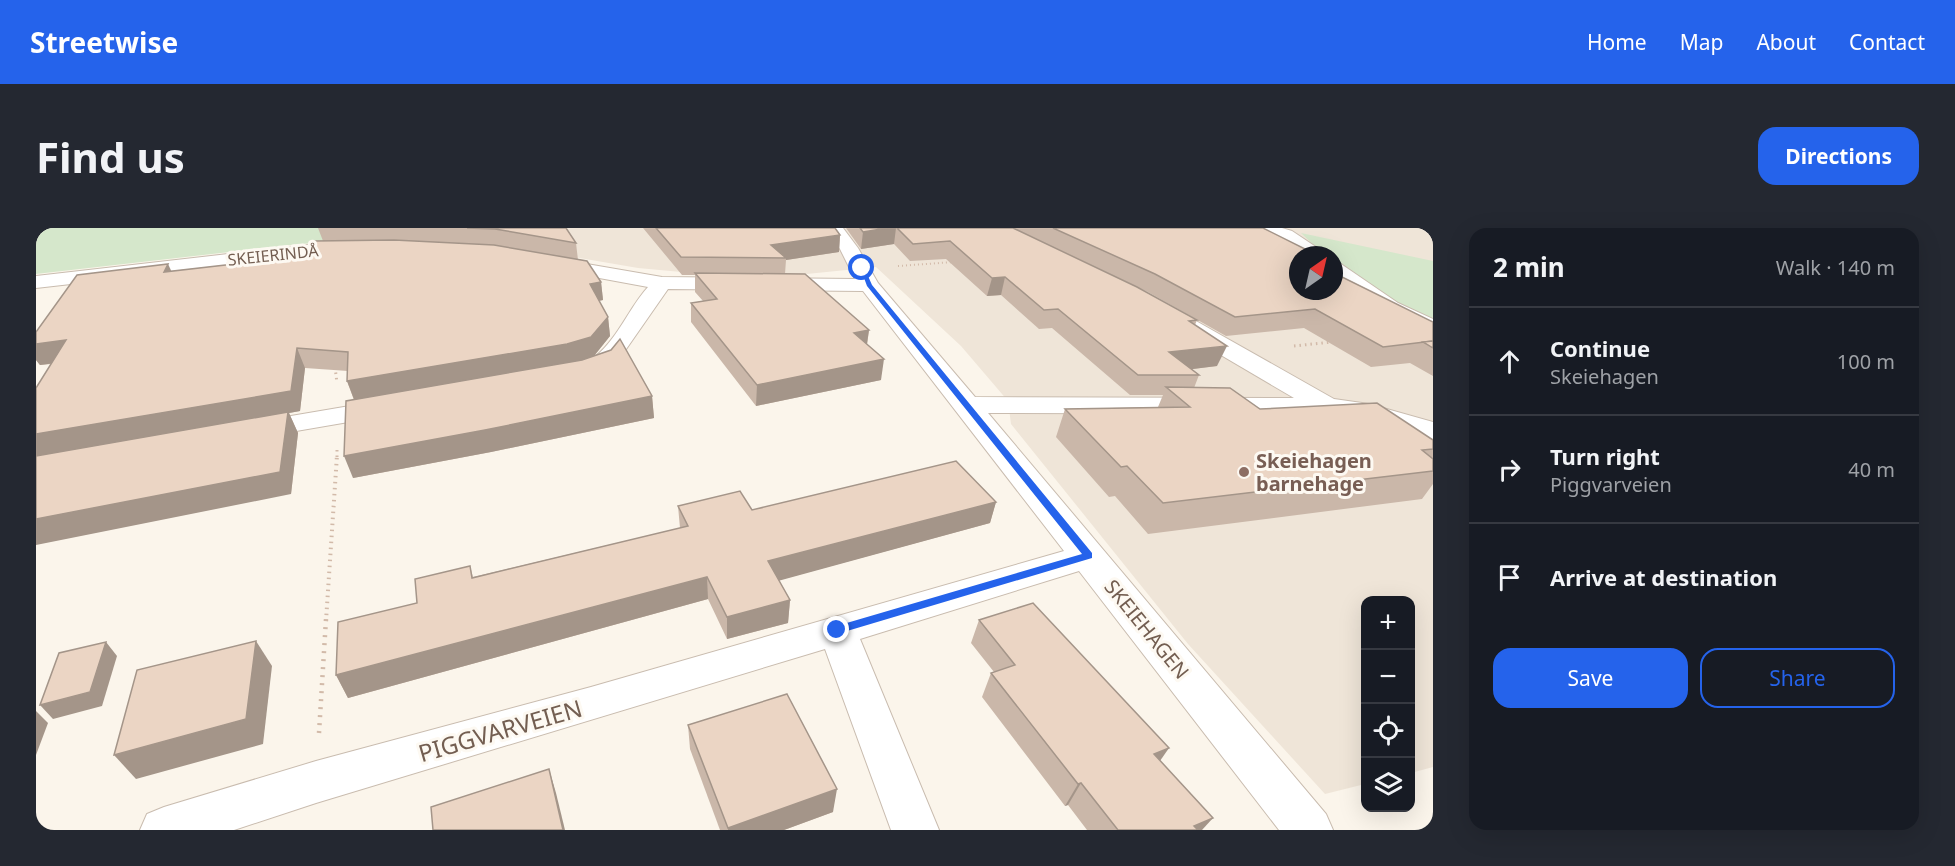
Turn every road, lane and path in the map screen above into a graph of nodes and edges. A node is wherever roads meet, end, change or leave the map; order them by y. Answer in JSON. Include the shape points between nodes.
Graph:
{"nodes":[{"id":1,"x":834,"y":228,"type":"edge"},
{"id":2,"x":1263,"y":228,"type":"edge"},
{"id":3,"x":1304,"y":246,"type":"edge"},
{"id":4,"x":381,"y":249,"type":"edge"},
{"id":5,"x":530,"y":260,"type":"edge"},
{"id":6,"x":962,"y":261,"type":"edge"},
{"id":7,"x":1343,"y":274,"type":"edge"},
{"id":8,"x":866,"y":277,"type":"junction"},
{"id":9,"x":36,"y":282,"type":"edge"},
{"id":10,"x":662,"y":283,"type":"junction"},
{"id":11,"x":1168,"y":315,"type":"edge"},
{"id":12,"x":1433,"y":328,"type":"edge"},
{"id":13,"x":1341,"y":340,"type":"edge"},
{"id":14,"x":1236,"y":353,"type":"junction"},
{"id":15,"x":335,"y":360,"type":"edge"},
{"id":16,"x":564,"y":375,"type":"edge"},
{"id":17,"x":416,"y":403,"type":"edge"},
{"id":18,"x":967,"y":405,"type":"junction"},
{"id":19,"x":1327,"y":406,"type":"junction"},
{"id":20,"x":340,"y":414,"type":"junction"},
{"id":21,"x":1433,"y":431,"type":"edge"},
{"id":22,"x":227,"y":435,"type":"edge"},
{"id":23,"x":1088,"y":556,"type":"junction"},
{"id":24,"x":837,"y":630,"type":"junction"},
{"id":25,"x":316,"y":782,"type":"junction"},
{"id":26,"x":164,"y":830,"type":"edge"},
{"id":27,"x":915,"y":830,"type":"edge"},
{"id":28,"x":1309,"y":830,"type":"edge"}],
"edges":[{"from":1,"to":8,"type":"street","name":"SKEIEHAGEN"},
{"from":2,"to":3,"type":"street"},
{"from":4,"to":9,"type":"street","name":"SKEIERINDÅ","via":[[316,250]]},
{"from":5,"to":10,"type":"street"},
{"from":6,"to":8,"type":"path"},
{"from":7,"to":12,"type":"street","via":[[1390,308]]},
{"from":8,"to":10,"type":"street"},
{"from":8,"to":18,"type":"street","name":"SKEIEHAGEN"},
{"from":10,"to":16,"type":"street","via":[[604,363]]},
{"from":11,"to":14,"type":"street"},
{"from":13,"to":14,"type":"path"},
{"from":14,"to":19,"type":"street"},
{"from":15,"to":20,"type":"path"},
{"from":17,"to":20,"type":"street"},
{"from":18,"to":19,"type":"street"},
{"from":18,"to":23,"type":"street","name":"SKEIEHAGEN"},
{"from":19,"to":21,"type":"street","via":[[1369,412]]},
{"from":20,"to":22,"type":"street"},
{"from":20,"to":25,"type":"path"},
{"from":23,"to":24,"type":"street","name":"PIGGVARVEIEN"},
{"from":23,"to":28,"type":"street","name":"SKEIEHAGEN"},
{"from":24,"to":25,"type":"street","name":"PIGGVARVEIEN"},
{"from":24,"to":27,"type":"street"},
{"from":25,"to":26,"type":"street","name":"PIGGVARVEIEN"}]}
